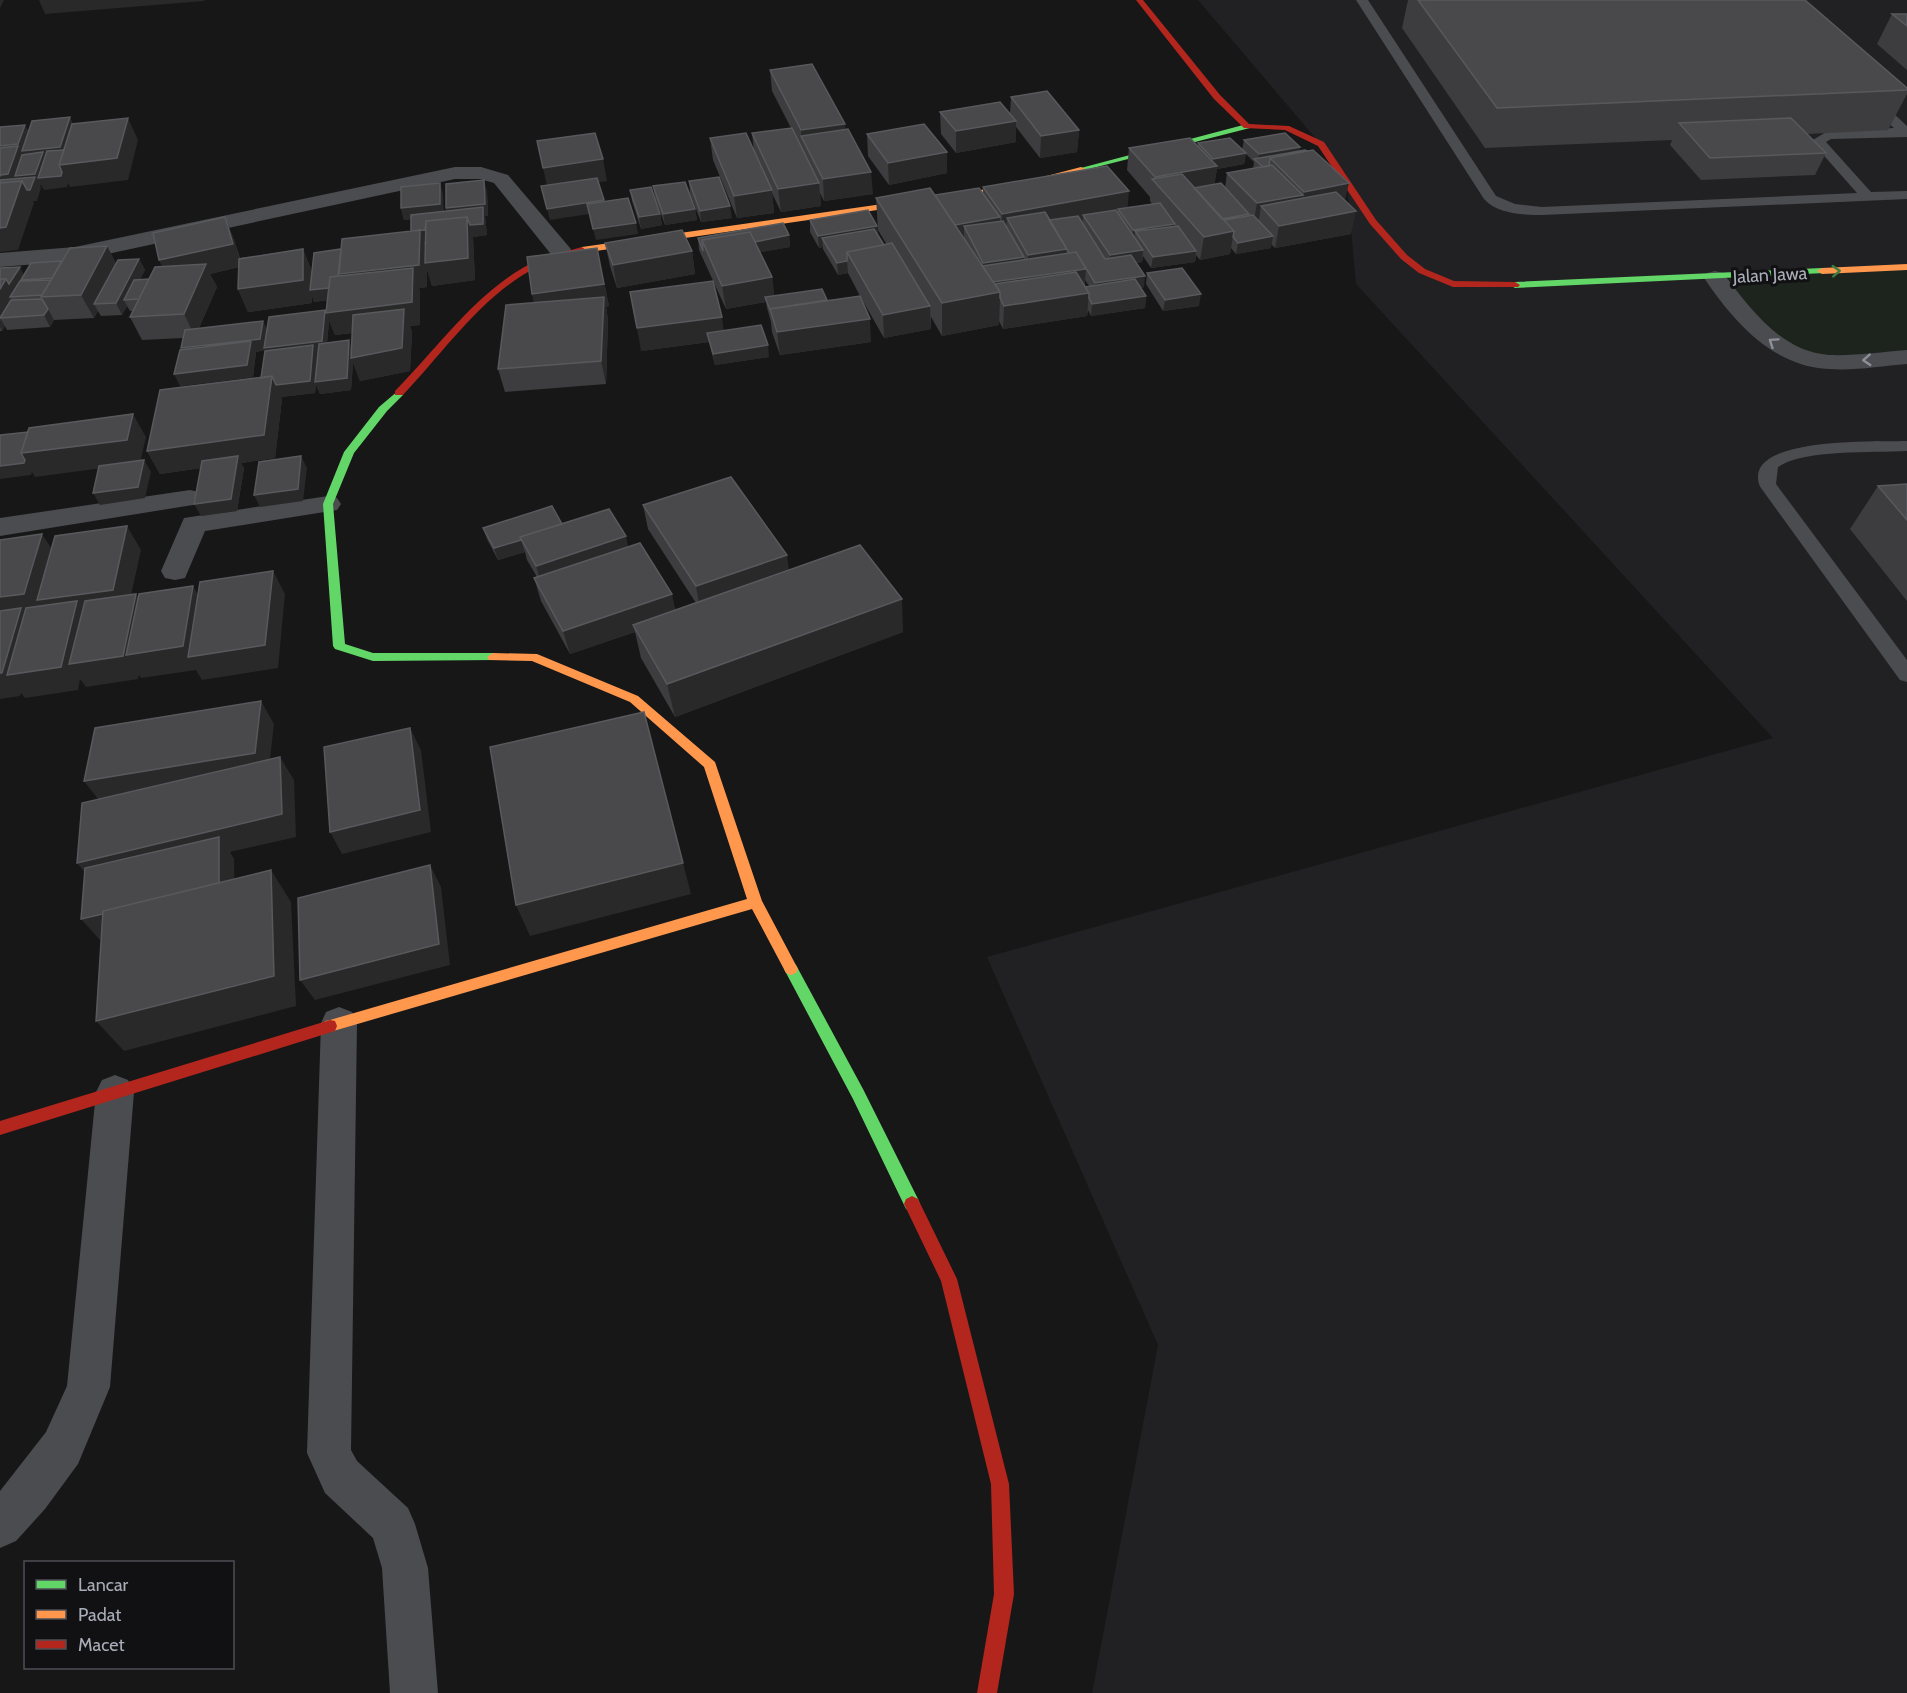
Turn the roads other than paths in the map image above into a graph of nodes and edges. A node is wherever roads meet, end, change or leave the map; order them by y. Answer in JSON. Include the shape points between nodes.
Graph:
{"nodes":[{"id":1,"x":1139,"y":0,"type":"edge"},
{"id":2,"x":1362,"y":0,"type":"edge"},
{"id":3,"x":1863,"y":93,"type":"edge"},
{"id":4,"x":1247,"y":126,"type":"junction"},
{"id":5,"x":1906,"y":133,"type":"edge"},
{"id":6,"x":1907,"y":195,"type":"edge"},
{"id":7,"x":1868,"y":197,"type":"junction"},
{"id":8,"x":562,"y":253,"type":"junction"},
{"id":9,"x":0,"y":260,"type":"edge"},
{"id":10,"x":1907,"y":267,"type":"edge"},
{"id":11,"x":1715,"y":278,"type":"junction"},
{"id":12,"x":1907,"y":357,"type":"edge"},
{"id":13,"x":1907,"y":446,"type":"edge"},
{"id":14,"x":328,"y":504,"type":"junction"},
{"id":15,"x":194,"y":525,"type":"junction"},
{"id":16,"x":0,"y":527,"type":"edge"},
{"id":17,"x":175,"y":571,"type":"dead end"},
{"id":18,"x":1907,"y":675,"type":"edge"},
{"id":19,"x":756,"y":902,"type":"junction"},
{"id":20,"x":339,"y":1023,"type":"junction"},
{"id":21,"x":115,"y":1092,"type":"junction"},
{"id":22,"x":0,"y":1128,"type":"edge"},
{"id":23,"x":0,"y":1525,"type":"edge"},
{"id":24,"x":414,"y":1693,"type":"edge"},
{"id":25,"x":987,"y":1693,"type":"edge"}],
"edges":[{"from":1,"to":4,"type":"street","via":[[1217,97]]},
{"from":2,"to":7,"type":"lane","via":[[1491,199],[1501,205],[1535,211]]},
{"from":3,"to":5,"type":"lane"},
{"from":4,"to":8,"type":"street","via":[[1008,188]]},
{"from":4,"to":11,"type":"street","via":[[1267,124],[1290,129],[1321,144],[1392,247],[1418,270],[1445,282],[1488,286]]},
{"from":5,"to":7,"type":"lane","via":[[1828,135],[1818,141]]},
{"from":6,"to":7,"type":"lane"},
{"from":8,"to":9,"type":"street","via":[[501,179],[481,173],[454,173],[75,254]]},
{"from":8,"to":14,"type":"street","via":[[526,267],[487,296],[427,366],[383,409],[349,452]]},
{"from":11,"to":10,"type":"street","name":"Jalan Jawa","one_way":true},
{"from":12,"to":11,"type":"street","name":"Jalan Jawa","one_way":true,"via":[[1827,362],[1791,354],[1765,337]]},
{"from":13,"to":18,"type":"lane","via":[[1796,453],[1773,463],[1767,473],[1767,484]]},
{"from":14,"to":15,"type":"street"},
{"from":14,"to":19,"type":"street","via":[[339,646],[374,657],[533,657],[634,699],[710,765]]},
{"from":15,"to":16,"type":"street","via":[[187,487]]},
{"from":15,"to":17,"type":"street"},
{"from":19,"to":20,"type":"street"},
{"from":19,"to":25,"type":"street","via":[[868,1113],[949,1280],[1000,1484],[1004,1594]]},
{"from":20,"to":21,"type":"street"},
{"from":20,"to":24,"type":"street","via":[[329,1453],[340,1477],[392,1524],[405,1568]]},
{"from":21,"to":22,"type":"street"},
{"from":21,"to":23,"type":"street","via":[[88,1387],[62,1448]]}]}
